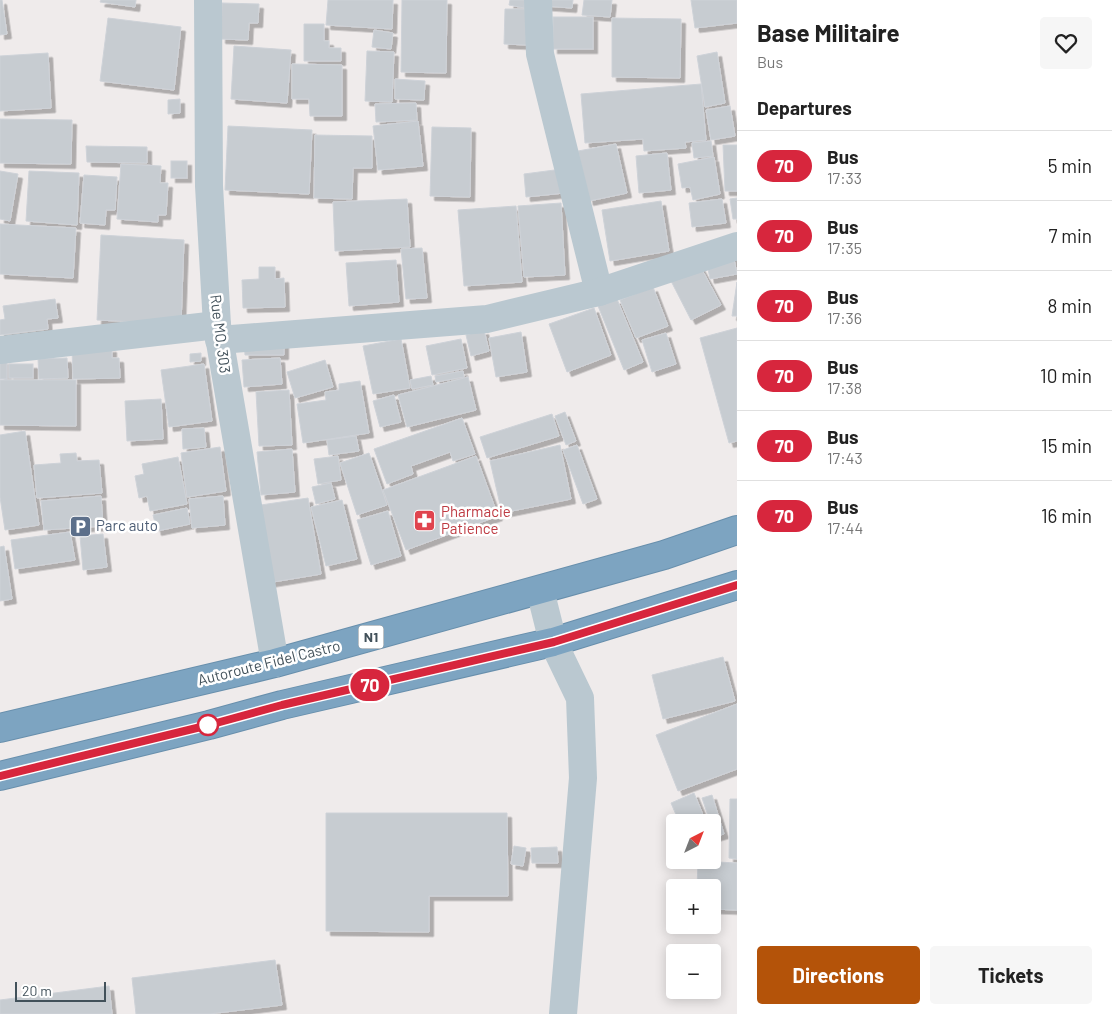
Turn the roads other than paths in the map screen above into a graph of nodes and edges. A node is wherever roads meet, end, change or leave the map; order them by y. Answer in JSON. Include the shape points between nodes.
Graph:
{"nodes":[{"id":1,"x":208,"y":0,"type":"edge"},
{"id":2,"x":538,"y":0,"type":"edge"},
{"id":3,"x":737,"y":246,"type":"edge"},
{"id":4,"x":599,"y":292,"type":"junction"},
{"id":5,"x":218,"y":333,"type":"junction"},
{"id":6,"x":0,"y":350,"type":"edge"},
{"id":7,"x":737,"y":530,"type":"edge"},
{"id":8,"x":737,"y":585,"type":"edge"},
{"id":9,"x":540,"y":590,"type":"junction"},
{"id":10,"x":554,"y":642,"type":"junction"},
{"id":11,"x":275,"y":663,"type":"junction"},
{"id":12,"x":0,"y":728,"type":"edge"},
{"id":13,"x":0,"y":776,"type":"edge"},
{"id":14,"x":564,"y":1014,"type":"edge"}],
"edges":[{"from":1,"to":5,"type":"street","name":"Rue MO. 303","via":[[209,186]]},
{"from":2,"to":4,"type":"street","via":[[540,54]]},
{"from":3,"to":4,"type":"street"},
{"from":4,"to":5,"type":"street","via":[[488,319]]},
{"from":5,"to":6,"type":"street"},
{"from":5,"to":11,"type":"street","name":"Rue MO. 303"},
{"from":7,"to":9,"type":"highway","name":"Autoroute Fidel Castro","number":"N1","via":[[664,555]]},
{"from":8,"to":10,"type":"highway"},
{"from":9,"to":10,"type":"street"},
{"from":9,"to":11,"type":"highway","name":"Autoroute Fidel Castro","number":"N1"},
{"from":10,"to":13,"type":"highway","via":[[282,705]]},
{"from":10,"to":14,"type":"street","via":[[580,698],[582,739],[583,778]]},
{"from":11,"to":12,"type":"highway","name":"Autoroute Fidel Castro","number":"N1"}]}
